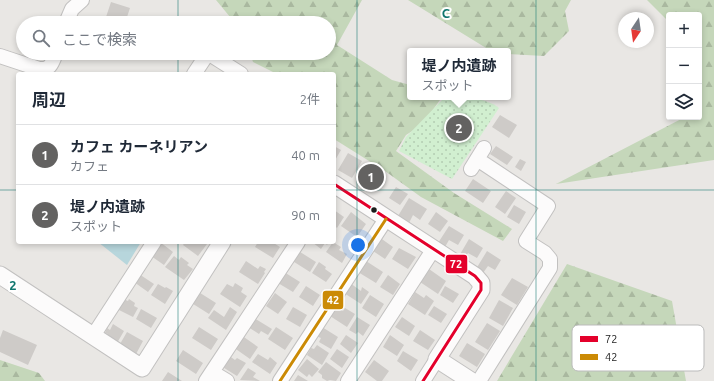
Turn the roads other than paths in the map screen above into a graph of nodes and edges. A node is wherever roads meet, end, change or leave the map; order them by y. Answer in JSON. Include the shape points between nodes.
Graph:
{"nodes":[{"id":1,"x":82,"y":0,"type":"edge"},
{"id":2,"x":69,"y":16,"type":"edge"},
{"id":3,"x":0,"y":56,"type":"edge"},
{"id":4,"x":53,"y":60,"type":"edge"},
{"id":5,"x":203,"y":60,"type":"edge"},
{"id":6,"x":219,"y":60,"type":"edge"},
{"id":7,"x":195,"y":72,"type":"edge"},
{"id":8,"x":238,"y":72,"type":"edge"},
{"id":9,"x":477,"y":159,"type":"dead end"},
{"id":10,"x":336,"y":187,"type":"edge"},
{"id":11,"x":386,"y":219,"type":"junction"},
{"id":12,"x":153,"y":244,"type":"edge"},
{"id":13,"x":221,"y":244,"type":"edge"},
{"id":14,"x":297,"y":244,"type":"edge"},
{"id":15,"x":433,"y":250,"type":"junction"},
{"id":16,"x":0,"y":275,"type":"edge"},
{"id":17,"x":93,"y":336,"type":"junction"},
{"id":18,"x":437,"y":359,"type":"junction"},
{"id":19,"x":209,"y":376,"type":"edge"},
{"id":20,"x":227,"y":381,"type":"edge"},
{"id":21,"x":280,"y":381,"type":"edge"},
{"id":22,"x":348,"y":381,"type":"edge"},
{"id":23,"x":423,"y":381,"type":"edge"},
{"id":24,"x":471,"y":381,"type":"edge"},
{"id":25,"x":479,"y":381,"type":"edge"}],
"edges":[{"from":1,"to":2,"type":"street","via":[[72,9]]},
{"from":3,"to":4,"type":"street","via":[[45,70],[51,66]]},
{"from":5,"to":7,"type":"street"},
{"from":6,"to":8,"type":"street"},
{"from":9,"to":25,"type":"street","via":[[548,206],[526,241],[550,259],[550,268]]},
{"from":10,"to":11,"type":"street"},
{"from":11,"to":15,"type":"street"},
{"from":11,"to":21,"type":"street"},
{"from":12,"to":17,"type":"street"},
{"from":13,"to":17,"type":"street","via":[[142,368]]},
{"from":14,"to":19,"type":"street"},
{"from":15,"to":18,"type":"street","via":[[475,276],[481,284],[481,290]]},
{"from":15,"to":22,"type":"street"},
{"from":16,"to":17,"type":"street"},
{"from":18,"to":23,"type":"street"},
{"from":18,"to":24,"type":"street"},
{"from":19,"to":20,"type":"street"}]}
